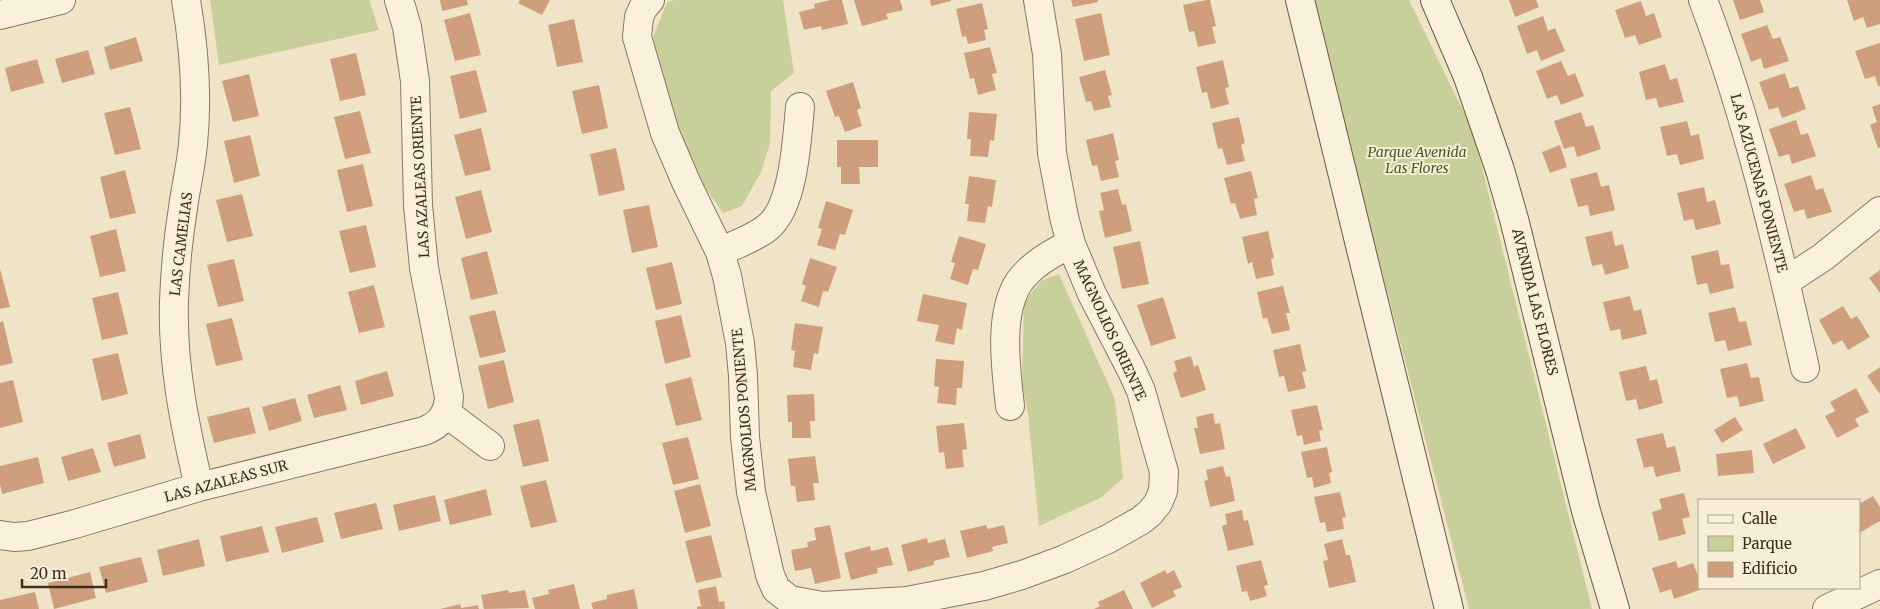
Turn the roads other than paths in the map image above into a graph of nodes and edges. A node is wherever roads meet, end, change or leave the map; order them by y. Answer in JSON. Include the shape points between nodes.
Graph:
{"nodes":[{"id":1,"x":61,"y":0,"type":"edge"},
{"id":2,"x":186,"y":0,"type":"edge"},
{"id":3,"x":399,"y":0,"type":"edge"},
{"id":4,"x":1038,"y":0,"type":"edge"},
{"id":5,"x":1300,"y":0,"type":"edge"},
{"id":6,"x":1436,"y":0,"type":"edge"},
{"id":7,"x":1703,"y":0,"type":"edge"},
{"id":8,"x":647,"y":4,"type":"edge"},
{"id":9,"x":0,"y":15,"type":"edge"},
{"id":10,"x":800,"y":106,"type":"dead end"},
{"id":11,"x":1880,"y":211,"type":"edge"},
{"id":12,"x":1071,"y":244,"type":"junction"},
{"id":13,"x":720,"y":252,"type":"junction"},
{"id":14,"x":1785,"y":282,"type":"junction"},
{"id":15,"x":1805,"y":368,"type":"dead end"},
{"id":16,"x":1010,"y":406,"type":"dead end"},
{"id":17,"x":446,"y":413,"type":"junction"},
{"id":18,"x":490,"y":446,"type":"dead end"},
{"id":19,"x":199,"y":487,"type":"junction"},
{"id":20,"x":0,"y":535,"type":"edge"},
{"id":21,"x":780,"y":594,"type":"joint"},
{"id":22,"x":1868,"y":596,"type":"edge"},
{"id":23,"x":1449,"y":609,"type":"edge"},
{"id":24,"x":1615,"y":609,"type":"edge"},
{"id":25,"x":1827,"y":609,"type":"edge"}],
"edges":[{"from":1,"to":9,"type":"street"},
{"from":2,"to":19,"type":"street","name":"LAS CAMELIAS","via":[[196,105],[191,166],[176,261],[175,348],[184,420]]},
{"from":3,"to":17,"type":"street","name":"LAS AZALEAS ORIENTE","via":[[415,81],[418,205],[434,322],[449,397]]},
{"from":4,"to":12,"type":"street","name":"MAGNOLIOS ORIENTE","via":[[1047,54],[1052,153]]},
{"from":5,"to":23,"type":"street"},
{"from":6,"to":24,"type":"street","name":"AVENIDA LAS FLORES","via":[[1481,114],[1505,186],[1586,511]]},
{"from":7,"to":14,"type":"street","name":"LAS AZUCENAS PONIENTE","via":[[1738,100]]},
{"from":8,"to":13,"type":"street","name":"MAGNOLIOS PONIENTE","via":[[639,17],[637,37],[657,108],[674,156]]},
{"from":10,"to":13,"type":"street","via":[[794,157],[781,212],[763,230]]},
{"from":11,"to":14,"type":"street","via":[[1823,257]]},
{"from":12,"to":16,"type":"street","name":"MAGNOLIOS ORIENTE","via":[[1038,262],[1019,283],[1012,298],[1006,346]]},
{"from":12,"to":21,"type":"street","name":"MAGNOLIOS ORIENTE","via":[[1145,405],[1164,472],[1163,491],[1150,513],[1108,539],[1065,559],[984,586],[917,600],[822,606],[798,603]]},
{"from":13,"to":21,"type":"street","name":"MAGNOLIOS PONIENTE","via":[[740,343],[751,492],[770,574]]},
{"from":14,"to":15,"type":"street","name":"LAS AZUCENAS PONIENTE"},
{"from":17,"to":18,"type":"street"},
{"from":17,"to":19,"type":"street","name":"LAS AZALEAS SUR","via":[[433,428],[424,431]]},
{"from":19,"to":20,"type":"street","name":"LAS AZALEAS SUR","via":[[28,536]]},
{"from":22,"to":25,"type":"street"}]}
